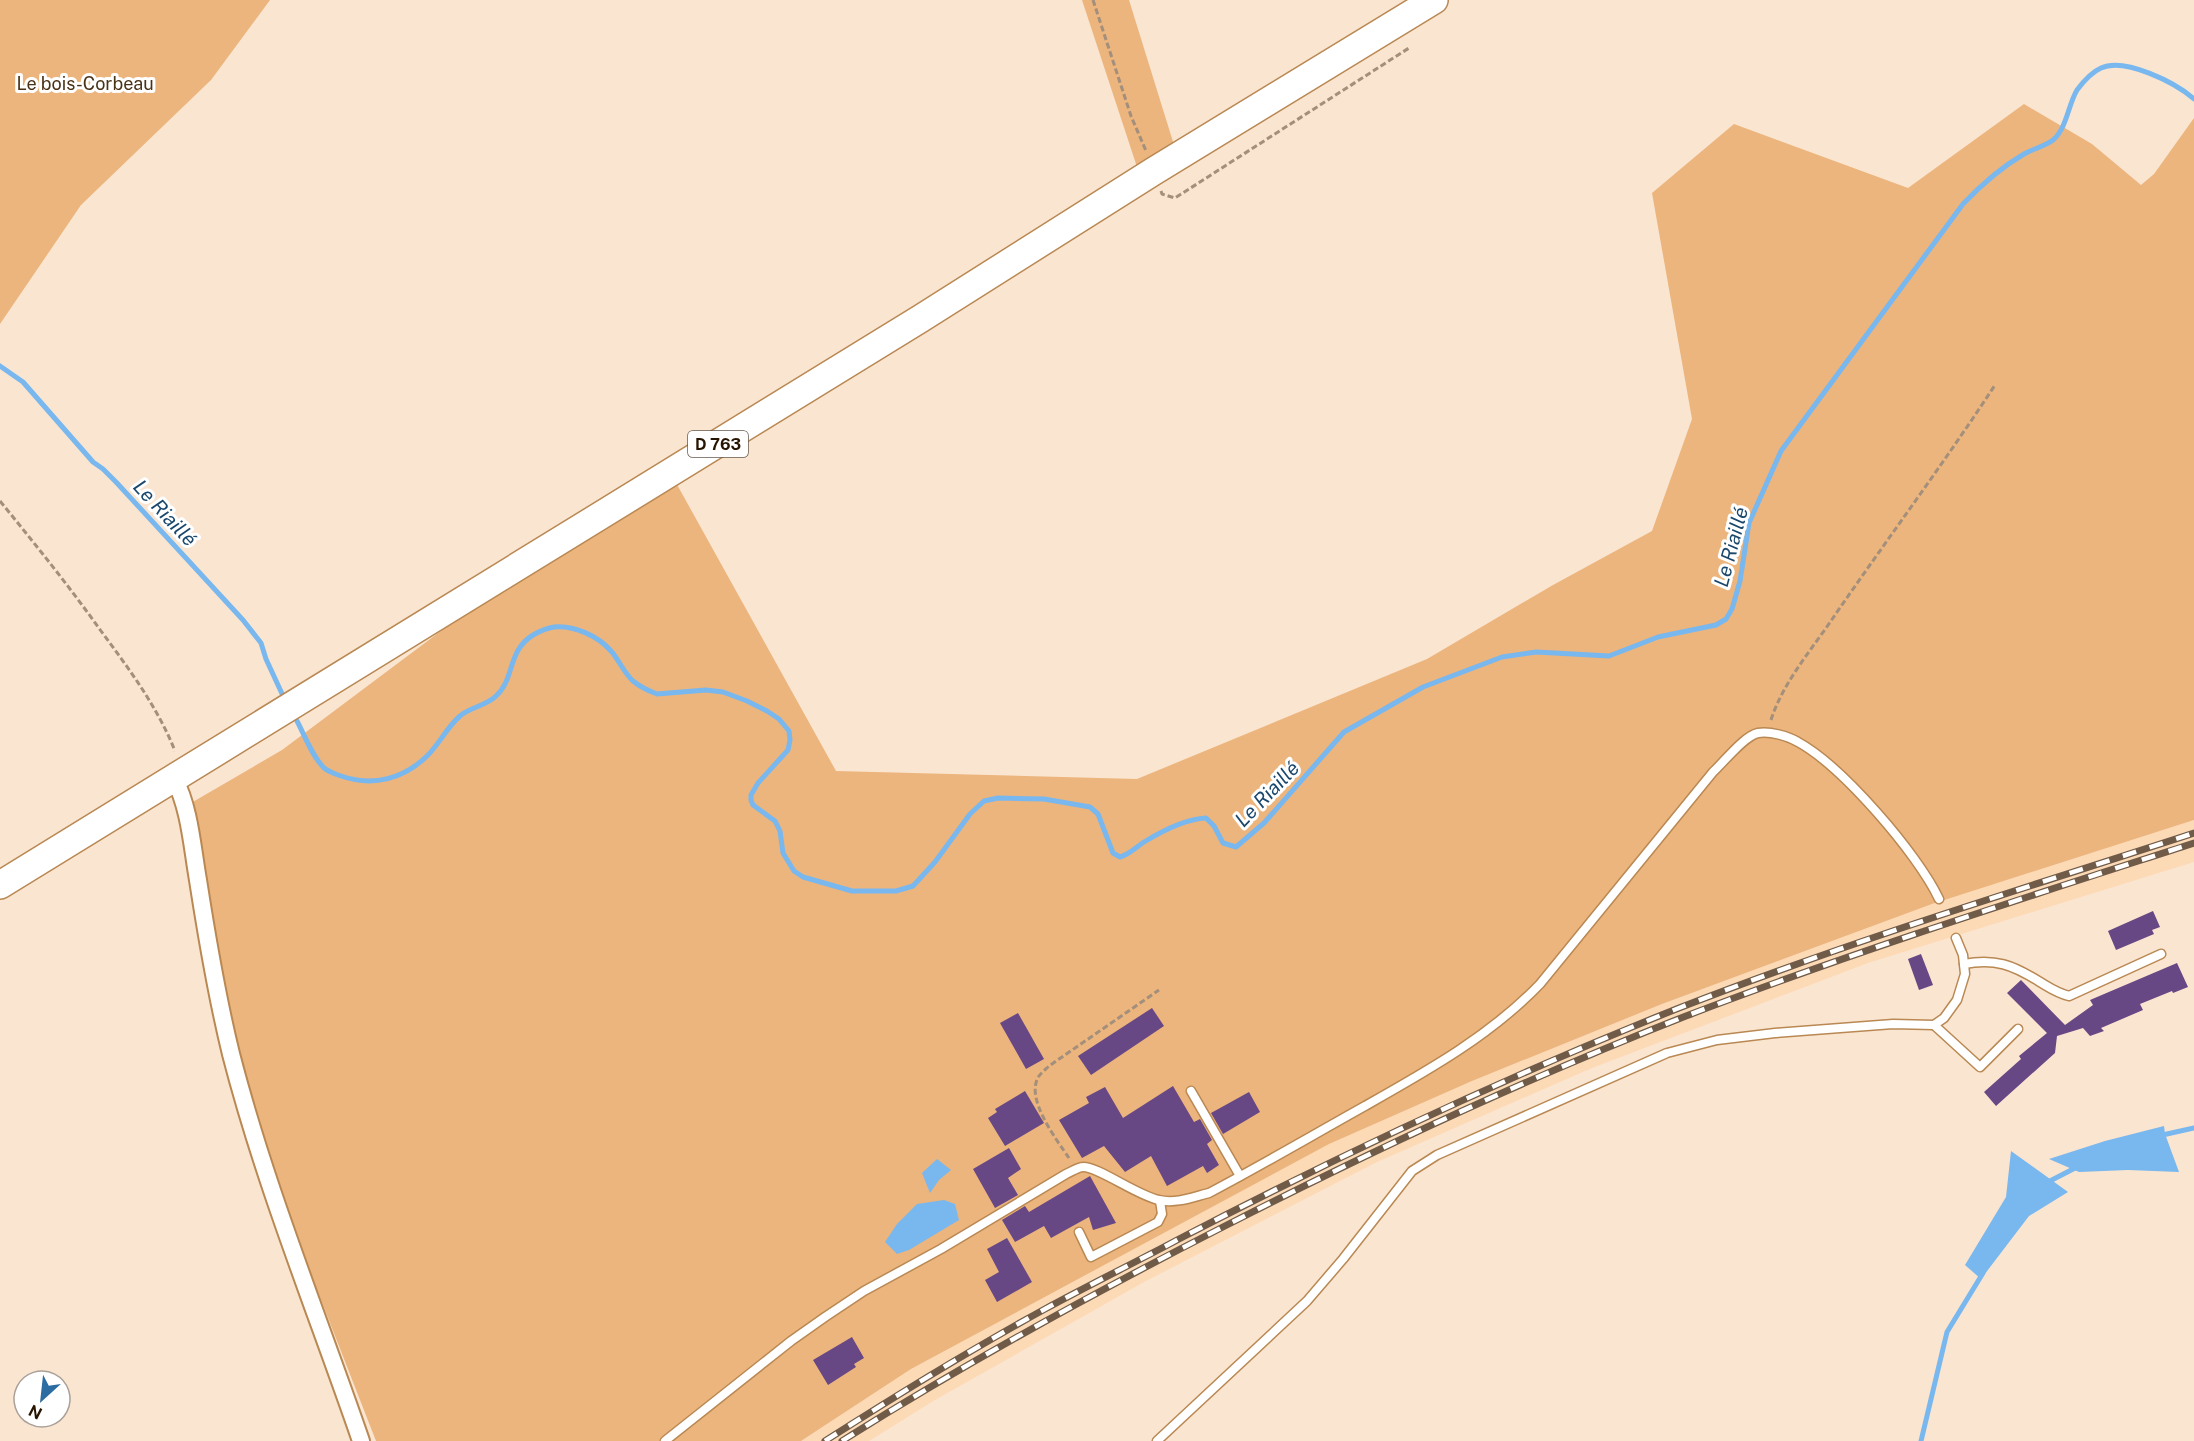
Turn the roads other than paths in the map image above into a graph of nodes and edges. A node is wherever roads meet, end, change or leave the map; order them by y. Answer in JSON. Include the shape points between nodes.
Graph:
{"nodes":[{"id":1,"x":1434,"y":0,"type":"edge"},
{"id":2,"x":179,"y":775,"type":"junction"},
{"id":3,"x":0,"y":885,"type":"edge"},
{"id":4,"x":1939,"y":899,"type":"dead end"},
{"id":5,"x":1956,"y":938,"type":"dead end"},
{"id":6,"x":2161,"y":954,"type":"dead end"},
{"id":7,"x":1964,"y":964,"type":"junction"},
{"id":8,"x":1934,"y":1025,"type":"junction"},
{"id":9,"x":2018,"y":1029,"type":"dead end"},
{"id":10,"x":1191,"y":1091,"type":"dead end"},
{"id":11,"x":1240,"y":1176,"type":"junction"},
{"id":12,"x":1160,"y":1201,"type":"junction"},
{"id":13,"x":1079,"y":1232,"type":"dead end"},
{"id":14,"x":361,"y":1441,"type":"edge"},
{"id":15,"x":665,"y":1441,"type":"edge"},
{"id":16,"x":1157,"y":1441,"type":"edge"}],
"edges":[{"from":1,"to":2,"type":"main road","number":"D 763"},
{"from":2,"to":3,"type":"main road","number":"D 763"},
{"from":2,"to":14,"type":"street","via":[[221,1009],[240,1089],[277,1206]]},
{"from":4,"to":11,"type":"lane","via":[[1921,868],[1886,824],[1816,753],[1796,740],[1758,733],[1713,772],[1564,957],[1514,1010],[1442,1061]]},
{"from":5,"to":7,"type":"lane"},
{"from":6,"to":7,"type":"lane","via":[[2069,996],[1999,963],[1984,960]]},
{"from":7,"to":8,"type":"lane","via":[[1957,1000]]},
{"from":8,"to":9,"type":"lane","via":[[1980,1067]]},
{"from":8,"to":16,"type":"lane","via":[[1893,1024],[1775,1033],[1717,1040],[1667,1053],[1437,1155],[1412,1171],[1307,1301]]},
{"from":10,"to":11,"type":"lane"},
{"from":11,"to":12,"type":"lane","via":[[1209,1193]]},
{"from":12,"to":13,"type":"lane","via":[[1162,1214],[1158,1222],[1090,1257]]},
{"from":12,"to":15,"type":"lane","via":[[1136,1193],[1099,1171],[1083,1167],[1076,1170],[854,1298],[791,1341]]}]}
